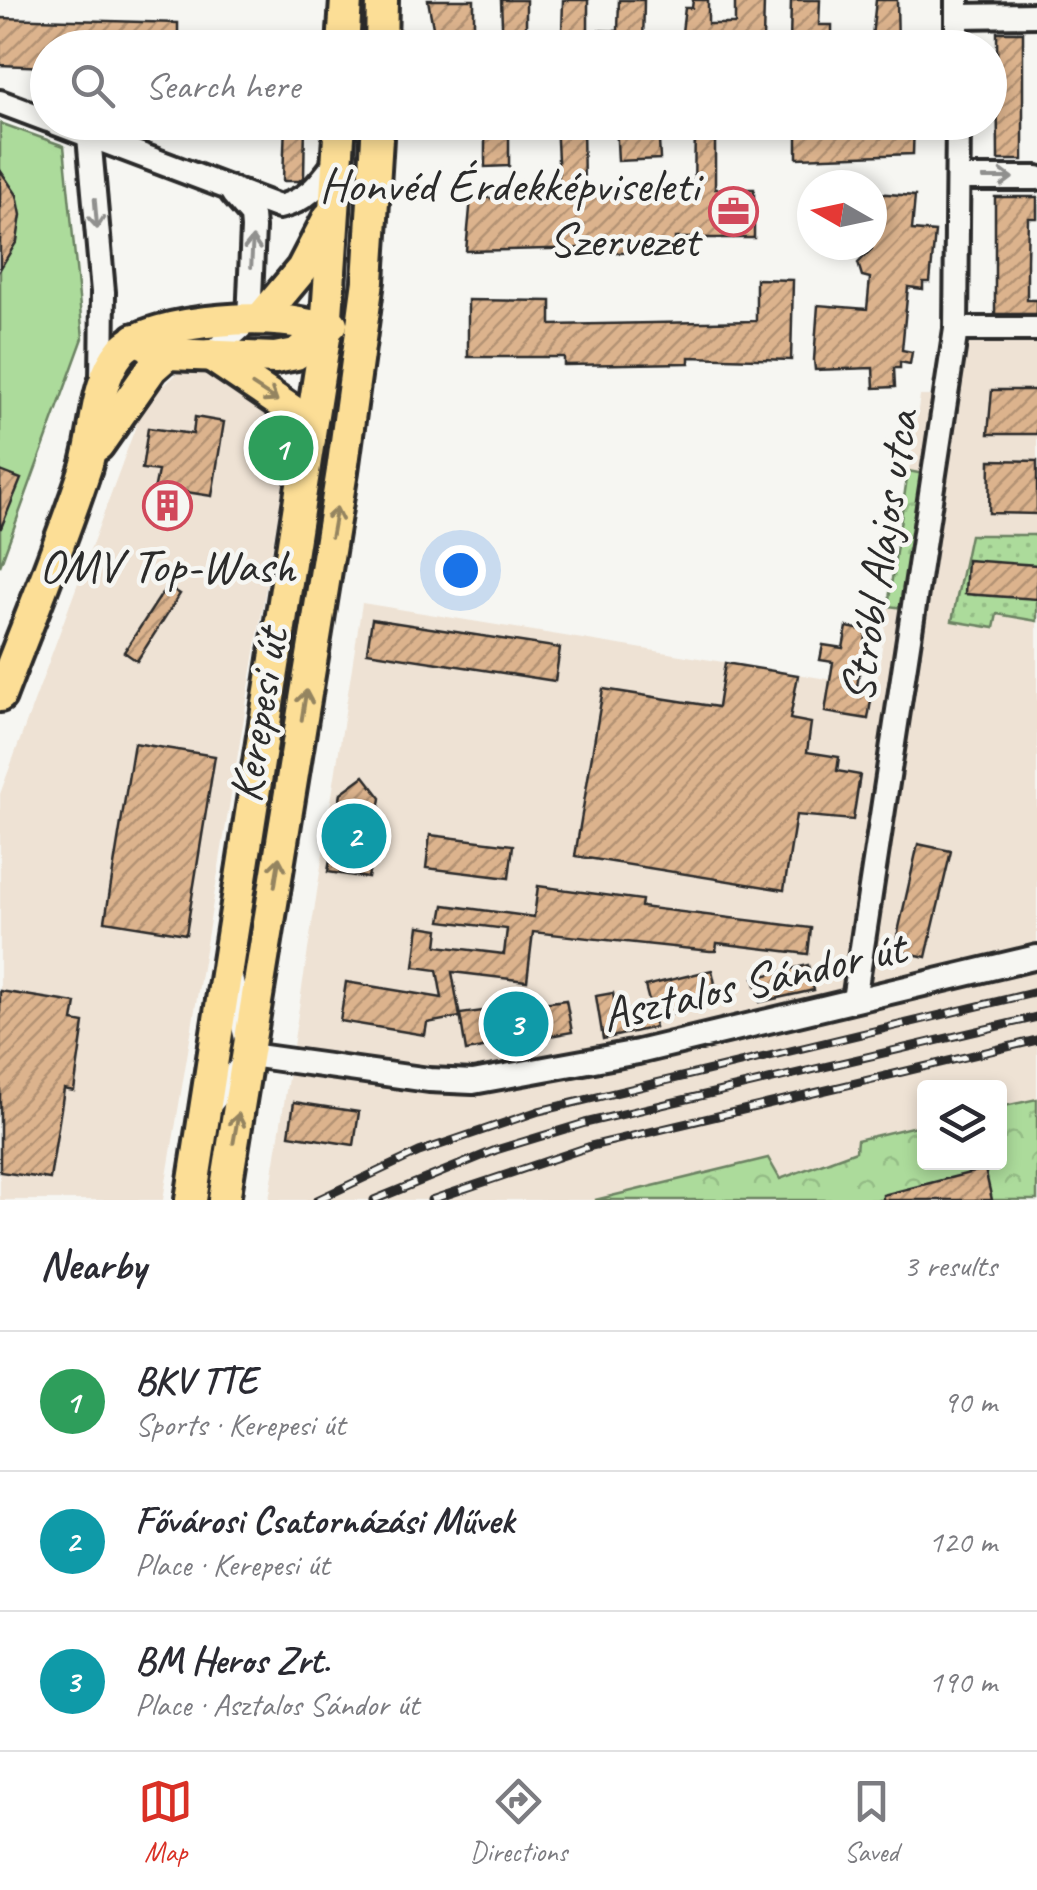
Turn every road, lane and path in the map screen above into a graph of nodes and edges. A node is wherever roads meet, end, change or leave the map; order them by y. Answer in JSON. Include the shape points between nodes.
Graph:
{"nodes":[{"id":1,"x":346,"y":0,"type":"edge"},
{"id":2,"x":382,"y":0,"type":"edge"},
{"id":3,"x":957,"y":8,"type":"edge"},
{"id":4,"x":1037,"y":15,"type":"edge"},
{"id":5,"x":344,"y":30,"type":"edge"},
{"id":6,"x":381,"y":30,"type":"edge"},
{"id":7,"x":0,"y":102,"type":"edge"},
{"id":8,"x":30,"y":113,"type":"edge"},
{"id":9,"x":89,"y":140,"type":"edge"},
{"id":10,"x":99,"y":140,"type":"edge"},
{"id":11,"x":339,"y":140,"type":"edge"},
{"id":12,"x":377,"y":140,"type":"edge"},
{"id":13,"x":958,"y":140,"type":"edge"},
{"id":14,"x":338,"y":159,"type":"junction"},
{"id":15,"x":958,"y":178,"type":"junction"},
{"id":16,"x":1037,"y":178,"type":"edge"},
{"id":17,"x":230,"y":192,"type":"junction"},
{"id":18,"x":335,"y":206,"type":"junction"},
{"id":19,"x":368,"y":280,"type":"junction"},
{"id":20,"x":103,"y":292,"type":"junction"},
{"id":21,"x":255,"y":320,"type":"junction"},
{"id":22,"x":956,"y":329,"type":"junction"},
{"id":23,"x":1037,"y":329,"type":"edge"},
{"id":24,"x":326,"y":331,"type":"junction"},
{"id":25,"x":135,"y":338,"type":"junction"},
{"id":26,"x":168,"y":354,"type":"junction"},
{"id":27,"x":210,"y":356,"type":"junction"},
{"id":28,"x":102,"y":394,"type":"junction"},
{"id":29,"x":351,"y":410,"type":"junction"},
{"id":30,"x":310,"y":440,"type":"junction"},
{"id":31,"x":88,"y":460,"type":"junction"},
{"id":32,"x":0,"y":696,"type":"edge"},
{"id":33,"x":1037,"y":958,"type":"edge"},
{"id":34,"x":230,"y":968,"type":"junction"},
{"id":35,"x":854,"y":1000,"type":"junction"},
{"id":36,"x":250,"y":1056,"type":"junction"},
{"id":37,"x":207,"y":1108,"type":"junction"},
{"id":38,"x":191,"y":1200,"type":"edge"},
{"id":39,"x":224,"y":1200,"type":"edge"}],
"edges":[{"from":1,"to":5,"type":"main road"},
{"from":2,"to":6,"type":"main road"},
{"from":3,"to":4,"type":"street"},
{"from":7,"to":8,"type":"street"},
{"from":9,"to":20,"type":"street","one_way":true},
{"from":10,"to":17,"type":"street"},
{"from":11,"to":14,"type":"main road","name":"Kerepesi út"},
{"from":12,"to":19,"type":"main road","name":"Kerepesi út"},
{"from":13,"to":15,"type":"street","name":"Stróbl Alajos utca"},
{"from":14,"to":17,"type":"street","via":[[300,202],[279,207]]},
{"from":14,"to":18,"type":"main road","name":"Kerepesi út"},
{"from":15,"to":16,"type":"street","one_way":true},
{"from":15,"to":22,"type":"street","name":"Stróbl Alajos utca"},
{"from":21,"to":17,"type":"street","one_way":true,"via":[[252,216]]},
{"from":18,"to":21,"type":"main road","via":[[302,268]]},
{"from":18,"to":24,"type":"main road","name":"Kerepesi út"},
{"from":19,"to":24,"type":"main road"},
{"from":19,"to":29,"type":"main road","name":"Kerepesi út"},
{"from":20,"to":25,"type":"street"},
{"from":20,"to":28,"type":"street"},
{"from":21,"to":24,"type":"main road"},
{"from":21,"to":25,"type":"main road"},
{"from":21,"to":27,"type":"street"},
{"from":22,"to":23,"type":"street"},
{"from":22,"to":35,"type":"street","name":"Stróbl Alajos utca"},
{"from":24,"to":27,"type":"main road","via":[[286,356]]},
{"from":24,"to":29,"type":"main road"},
{"from":24,"to":30,"type":"main road","name":"Kerepesi út"},
{"from":25,"to":26,"type":"main road"},
{"from":25,"to":28,"type":"main road","via":[[114,362]]},
{"from":26,"to":27,"type":"main road"},
{"from":26,"to":31,"type":"main road"},
{"from":27,"to":30,"type":"main road","one_way":true,"via":[[291,410]]},
{"from":28,"to":31,"type":"main road"},
{"from":36,"to":29,"type":"main road","name":"Kerepesi út","one_way":true},
{"from":30,"to":34,"type":"main road","name":"Kerepesi út"},
{"from":31,"to":32,"type":"main road"},
{"from":33,"to":35,"type":"street","name":"Asztalos Sándor út"},
{"from":34,"to":36,"type":"street"},
{"from":34,"to":37,"type":"main road","name":"Kerepesi út"},
{"from":35,"to":36,"type":"street","name":"Asztalos Sándor út","via":[[473,1082]]},
{"from":36,"to":37,"type":"street"},
{"from":39,"to":36,"type":"main road","name":"Kerepesi út","one_way":true},
{"from":37,"to":38,"type":"main road","name":"Kerepesi út"}]}
